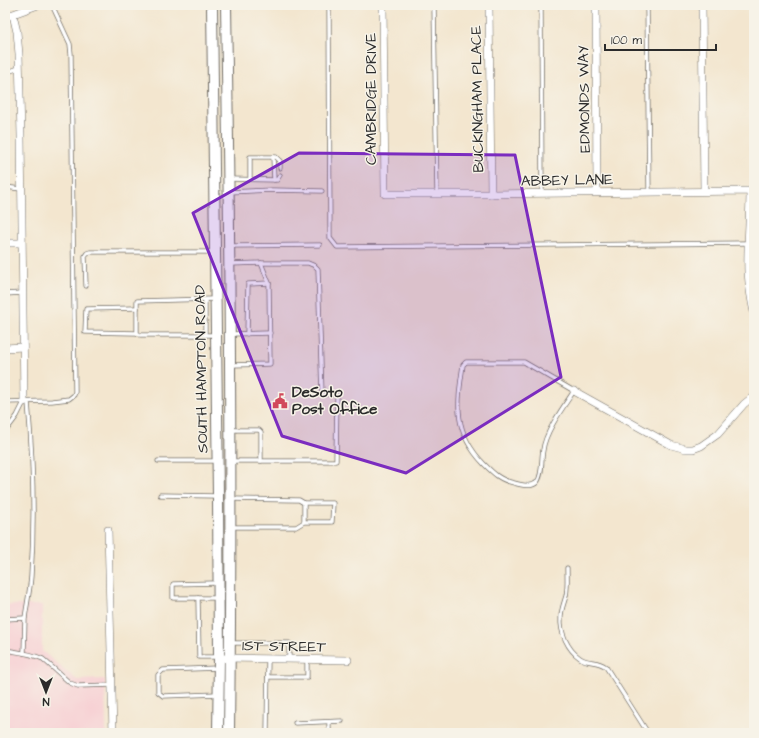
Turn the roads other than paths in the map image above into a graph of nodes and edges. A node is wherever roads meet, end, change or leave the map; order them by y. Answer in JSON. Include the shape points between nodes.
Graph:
{"nodes":[{"id":1,"x":38,"y":5,"type":"edge"},
{"id":2,"x":52,"y":5,"type":"edge"},
{"id":3,"x":212,"y":5,"type":"edge"},
{"id":4,"x":226,"y":5,"type":"edge"},
{"id":5,"x":329,"y":5,"type":"edge"},
{"id":6,"x":384,"y":5,"type":"edge"},
{"id":7,"x":434,"y":5,"type":"edge"},
{"id":8,"x":489,"y":5,"type":"edge"},
{"id":9,"x":541,"y":5,"type":"edge"},
{"id":10,"x":596,"y":5,"type":"edge"},
{"id":11,"x":647,"y":5,"type":"edge"},
{"id":12,"x":702,"y":5,"type":"edge"},
{"id":13,"x":13,"y":15,"type":"junction"},
{"id":14,"x":5,"y":17,"type":"edge"},
{"id":15,"x":19,"y":68,"type":"junction"},
{"id":16,"x":5,"y":73,"type":"edge"},
{"id":17,"x":228,"y":102,"type":"junction"},
{"id":18,"x":213,"y":103,"type":"junction"},
{"id":19,"x":273,"y":157,"type":"junction"},
{"id":20,"x":280,"y":168,"type":"dead end"},
{"id":21,"x":280,"y":174,"type":"dead end"},
{"id":22,"x":228,"y":179,"type":"junction"},
{"id":23,"x":250,"y":179,"type":"junction"},
{"id":24,"x":274,"y":180,"type":"junction"},
{"id":25,"x":754,"y":182,"type":"edge"},
{"id":26,"x":5,"y":187,"type":"edge"},
{"id":27,"x":21,"y":189,"type":"junction"},
{"id":28,"x":322,"y":191,"type":"dead end"},
{"id":29,"x":704,"y":191,"type":"junction"},
{"id":30,"x":750,"y":191,"type":"junction"},
{"id":31,"x":228,"y":192,"type":"junction"},
{"id":32,"x":597,"y":192,"type":"junction"},
{"id":33,"x":649,"y":192,"type":"junction"},
{"id":34,"x":542,"y":193,"type":"junction"},
{"id":35,"x":385,"y":194,"type":"joint"},
{"id":36,"x":437,"y":194,"type":"junction"},
{"id":37,"x":491,"y":194,"type":"junction"},
{"id":38,"x":5,"y":243,"type":"edge"},
{"id":39,"x":22,"y":243,"type":"junction"},
{"id":40,"x":748,"y":243,"type":"junction"},
{"id":41,"x":320,"y":245,"type":"dead end"},
{"id":42,"x":229,"y":246,"type":"junction"},
{"id":43,"x":215,"y":252,"type":"junction"},
{"id":44,"x":261,"y":263,"type":"junction"},
{"id":45,"x":215,"y":264,"type":"junction"},
{"id":46,"x":229,"y":264,"type":"junction"},
{"id":47,"x":269,"y":283,"type":"junction"},
{"id":48,"x":86,"y":286,"type":"dead end"},
{"id":49,"x":22,"y":293,"type":"junction"},
{"id":50,"x":5,"y":294,"type":"edge"},
{"id":51,"x":205,"y":300,"type":"junction"},
{"id":52,"x":216,"y":300,"type":"junction"},
{"id":53,"x":137,"y":308,"type":"junction"},
{"id":54,"x":754,"y":312,"type":"edge"},
{"id":55,"x":137,"y":333,"type":"junction"},
{"id":56,"x":270,"y":333,"type":"junction"},
{"id":57,"x":229,"y":334,"type":"junction"},
{"id":58,"x":247,"y":334,"type":"junction"},
{"id":59,"x":205,"y":335,"type":"junction"},
{"id":60,"x":216,"y":335,"type":"junction"},
{"id":61,"x":23,"y":347,"type":"junction"},
{"id":62,"x":5,"y":348,"type":"edge"},
{"id":63,"x":230,"y":365,"type":"junction"},
{"id":64,"x":574,"y":391,"type":"junction"},
{"id":65,"x":754,"y":396,"type":"edge"},
{"id":66,"x":5,"y":402,"type":"edge"},
{"id":67,"x":26,"y":402,"type":"junction"},
{"id":68,"x":230,"y":430,"type":"junction"},
{"id":69,"x":5,"y":432,"type":"edge"},
{"id":70,"x":158,"y":461,"type":"dead end"},
{"id":71,"x":218,"y":461,"type":"junction"},
{"id":72,"x":230,"y":461,"type":"junction"},
{"id":73,"x":261,"y":461,"type":"junction"},
{"id":74,"x":160,"y":495,"type":"dead end"},
{"id":75,"x":218,"y":496,"type":"junction"},
{"id":76,"x":230,"y":499,"type":"junction"},
{"id":77,"x":304,"y":503,"type":"junction"},
{"id":78,"x":304,"y":522,"type":"junction"},
{"id":79,"x":218,"y":527,"type":"junction"},
{"id":80,"x":230,"y":527,"type":"junction"},
{"id":81,"x":108,"y":530,"type":"dead end"},
{"id":82,"x":567,"y":568,"type":"dead end"},
{"id":83,"x":218,"y":583,"type":"junction"},
{"id":84,"x":198,"y":598,"type":"junction"},
{"id":85,"x":219,"y":598,"type":"junction"},
{"id":86,"x":5,"y":618,"type":"edge"},
{"id":87,"x":25,"y":618,"type":"junction"},
{"id":88,"x":230,"y":643,"type":"junction"},
{"id":89,"x":5,"y":650,"type":"edge"},
{"id":90,"x":24,"y":654,"type":"junction"},
{"id":91,"x":219,"y":657,"type":"junction"},
{"id":92,"x":230,"y":658,"type":"junction"},
{"id":93,"x":268,"y":658,"type":"junction"},
{"id":94,"x":289,"y":658,"type":"junction"},
{"id":95,"x":307,"y":659,"type":"junction"},
{"id":96,"x":348,"y":660,"type":"dead end"},
{"id":97,"x":219,"y":668,"type":"junction"},
{"id":98,"x":268,"y":677,"type":"junction"},
{"id":99,"x":112,"y":685,"type":"junction"},
{"id":100,"x":218,"y":694,"type":"junction"},
{"id":101,"x":342,"y":721,"type":"dead end"},
{"id":102,"x":296,"y":722,"type":"dead end"},
{"id":103,"x":329,"y":722,"type":"junction"},
{"id":104,"x":113,"y":733,"type":"edge"},
{"id":105,"x":218,"y":733,"type":"edge"},
{"id":106,"x":230,"y":733,"type":"edge"},
{"id":107,"x":267,"y":733,"type":"edge"},
{"id":108,"x":329,"y":733,"type":"edge"},
{"id":109,"x":648,"y":733,"type":"edge"}],
"edges":[{"from":1,"to":13,"type":"street"},
{"from":2,"to":67,"type":"lane","via":[[70,44],[71,54],[75,392],[69,399]]},
{"from":3,"to":18,"type":"main road","name":"SOUTH HAMPTON ROAD"},
{"from":4,"to":17,"type":"main road","name":"SOUTH HAMPTON ROAD"},
{"from":5,"to":40,"type":"lane","via":[[330,238],[337,247]]},
{"from":6,"to":35,"type":"street","name":"CAMBRIDGE DRIVE"},
{"from":7,"to":36,"type":"lane"},
{"from":8,"to":37,"type":"street","name":"BUCKINGHAM PLACE"},
{"from":9,"to":34,"type":"lane"},
{"from":10,"to":32,"type":"street","name":"EDMONDS WAY"},
{"from":11,"to":33,"type":"lane"},
{"from":12,"to":29,"type":"street"},
{"from":13,"to":14,"type":"street"},
{"from":13,"to":15,"type":"street","via":[[17,32]]},
{"from":15,"to":16,"type":"lane"},
{"from":15,"to":27,"type":"street"},
{"from":17,"to":18,"type":"main road"},
{"from":17,"to":22,"type":"main road","name":"SOUTH HAMPTON ROAD"},
{"from":18,"to":43,"type":"main road","name":"SOUTH HAMPTON ROAD"},
{"from":19,"to":20,"type":"lane","via":[[280,160]]},
{"from":19,"to":23,"type":"lane","via":[[250,157]]},
{"from":19,"to":24,"type":"lane"},
{"from":21,"to":24,"type":"lane","via":[[277,180]]},
{"from":22,"to":23,"type":"lane"},
{"from":22,"to":31,"type":"main road","name":"SOUTH HAMPTON ROAD"},
{"from":23,"to":24,"type":"lane"},
{"from":25,"to":30,"type":"lane"},
{"from":26,"to":27,"type":"lane"},
{"from":27,"to":39,"type":"street"},
{"from":28,"to":31,"type":"lane"},
{"from":29,"to":30,"type":"street","name":"ABBEY LANE"},
{"from":29,"to":33,"type":"street","name":"ABBEY LANE"},
{"from":30,"to":40,"type":"street"},
{"from":31,"to":42,"type":"main road","name":"SOUTH HAMPTON ROAD"},
{"from":32,"to":33,"type":"street","name":"ABBEY LANE"},
{"from":32,"to":34,"type":"street","name":"ABBEY LANE"},
{"from":34,"to":37,"type":"street","name":"ABBEY LANE"},
{"from":35,"to":36,"type":"street","name":"ABBEY LANE"},
{"from":36,"to":37,"type":"street","name":"ABBEY LANE"},
{"from":38,"to":39,"type":"street"},
{"from":39,"to":49,"type":"street"},
{"from":40,"to":54,"type":"street","via":[[748,273]]},
{"from":41,"to":42,"type":"lane"},
{"from":42,"to":46,"type":"main road","name":"SOUTH HAMPTON ROAD"},
{"from":43,"to":45,"type":"main road","name":"SOUTH HAMPTON ROAD"},
{"from":43,"to":48,"type":"lane","via":[[90,252],[85,256]]},
{"from":44,"to":46,"type":"lane"},
{"from":44,"to":47,"type":"lane"},
{"from":44,"to":73,"type":"lane","via":[[308,263],[318,269],[322,394],[337,394],[336,461]]},
{"from":45,"to":46,"type":"main road"},
{"from":45,"to":52,"type":"main road","name":"SOUTH HAMPTON ROAD"},
{"from":46,"to":57,"type":"main road","name":"SOUTH HAMPTON ROAD"},
{"from":47,"to":56,"type":"lane"},
{"from":47,"to":58,"type":"lane","via":[[248,284]]},
{"from":49,"to":50,"type":"lane"},
{"from":49,"to":61,"type":"street"},
{"from":51,"to":52,"type":"lane"},
{"from":51,"to":53,"type":"lane","via":[[137,301]]},
{"from":51,"to":59,"type":"lane"},
{"from":52,"to":60,"type":"main road","name":"SOUTH HAMPTON ROAD"},
{"from":53,"to":55,"type":"lane"},
{"from":53,"to":55,"type":"lane","via":[[86,309],[85,332]]},
{"from":55,"to":59,"type":"lane"},
{"from":56,"to":58,"type":"lane"},
{"from":56,"to":63,"type":"lane","via":[[270,364]]},
{"from":57,"to":58,"type":"lane"},
{"from":57,"to":60,"type":"main road"},
{"from":57,"to":63,"type":"main road","name":"SOUTH HAMPTON ROAD"},
{"from":59,"to":60,"type":"lane"},
{"from":60,"to":71,"type":"main road","name":"SOUTH HAMPTON ROAD"},
{"from":61,"to":62,"type":"street"},
{"from":61,"to":67,"type":"street"},
{"from":63,"to":68,"type":"main road","name":"SOUTH HAMPTON ROAD"},
{"from":64,"to":64,"type":"lane","via":[[524,362],[466,362],[463,365],[458,410],[466,440],[494,475],[506,481],[533,485],[538,482],[541,474],[543,447],[551,428]]},
{"from":64,"to":65,"type":"street","via":[[671,445],[686,449],[701,446],[718,434]]},
{"from":66,"to":67,"type":"lane"},
{"from":67,"to":69,"type":"lane"},
{"from":67,"to":87,"type":"lane","via":[[31,438],[33,511],[31,576]]},
{"from":68,"to":72,"type":"main road","name":"SOUTH HAMPTON ROAD"},
{"from":68,"to":73,"type":"lane","via":[[259,430]]},
{"from":70,"to":71,"type":"lane"},
{"from":71,"to":72,"type":"main road"},
{"from":71,"to":75,"type":"main road","name":"SOUTH HAMPTON ROAD"},
{"from":72,"to":73,"type":"lane"},
{"from":72,"to":76,"type":"main road","name":"SOUTH HAMPTON ROAD"},
{"from":74,"to":75,"type":"lane"},
{"from":75,"to":79,"type":"main road","name":"SOUTH HAMPTON ROAD"},
{"from":76,"to":77,"type":"lane","via":[[299,500]]},
{"from":76,"to":80,"type":"main road","name":"SOUTH HAMPTON ROAD"},
{"from":77,"to":78,"type":"lane"},
{"from":77,"to":78,"type":"lane","via":[[333,503],[332,522]]},
{"from":78,"to":80,"type":"lane","via":[[296,527]]},
{"from":79,"to":80,"type":"main road"},
{"from":79,"to":83,"type":"main road","name":"SOUTH HAMPTON ROAD"},
{"from":80,"to":88,"type":"main road","name":"SOUTH HAMPTON ROAD"},
{"from":81,"to":99,"type":"street"},
{"from":82,"to":109,"type":"lane","via":[[561,616],[565,640],[571,650],[582,659],[598,662],[606,667]]},
{"from":83,"to":84,"type":"lane","via":[[174,584],[174,598]]},
{"from":83,"to":85,"type":"main road","name":"SOUTH HAMPTON ROAD"},
{"from":84,"to":85,"type":"lane"},
{"from":84,"to":91,"type":"lane","via":[[199,657]]},
{"from":85,"to":91,"type":"main road","name":"SOUTH HAMPTON ROAD"},
{"from":86,"to":87,"type":"lane"},
{"from":87,"to":90,"type":"lane"},
{"from":88,"to":92,"type":"main road","name":"SOUTH HAMPTON ROAD"},
{"from":88,"to":94,"type":"lane","via":[[289,643]]},
{"from":89,"to":90,"type":"lane"},
{"from":90,"to":99,"type":"lane","via":[[43,660],[74,685]]},
{"from":91,"to":92,"type":"street","name":"1ST STREET"},
{"from":91,"to":97,"type":"main road","name":"SOUTH HAMPTON ROAD"},
{"from":92,"to":93,"type":"street","name":"1ST STREET"},
{"from":92,"to":106,"type":"main road","name":"SOUTH HAMPTON ROAD"},
{"from":93,"to":94,"type":"street","name":"1ST STREET"},
{"from":93,"to":98,"type":"lane"},
{"from":94,"to":95,"type":"street","name":"1ST STREET"},
{"from":95,"to":96,"type":"street","name":"1ST STREET"},
{"from":95,"to":98,"type":"lane","via":[[308,677]]},
{"from":97,"to":100,"type":"main road","name":"SOUTH HAMPTON ROAD"},
{"from":97,"to":100,"type":"lane","via":[[163,670],[158,675],[158,692],[163,696]]},
{"from":98,"to":107,"type":"lane"},
{"from":99,"to":104,"type":"street"},
{"from":100,"to":105,"type":"main road","name":"SOUTH HAMPTON ROAD"},
{"from":101,"to":103,"type":"lane"},
{"from":102,"to":103,"type":"lane"},
{"from":103,"to":108,"type":"lane"}]}
